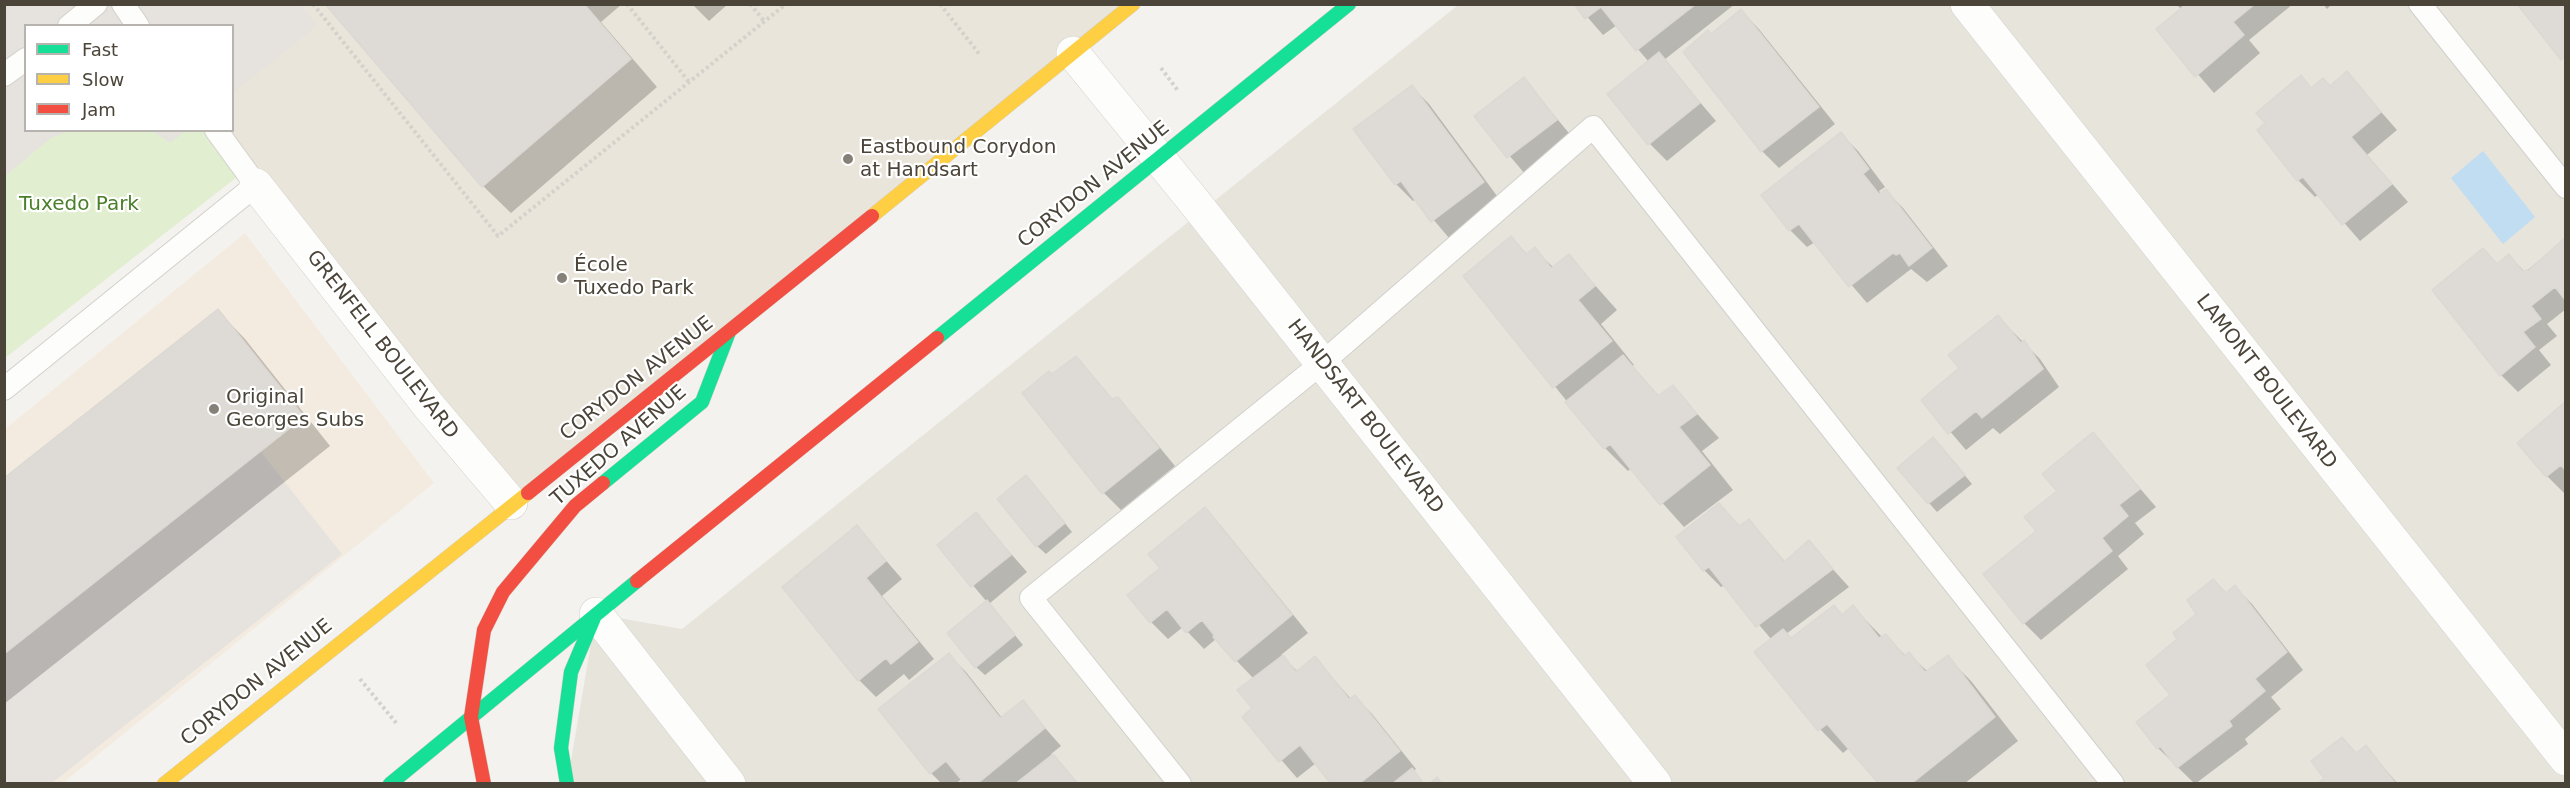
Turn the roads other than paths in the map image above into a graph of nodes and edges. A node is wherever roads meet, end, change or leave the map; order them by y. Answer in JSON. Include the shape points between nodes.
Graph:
{"nodes":[{"id":1,"x":96,"y":4,"type":"edge"},
{"id":2,"x":123,"y":4,"type":"edge"},
{"id":3,"x":1132,"y":4,"type":"edge"},
{"id":4,"x":1349,"y":4,"type":"edge"},
{"id":5,"x":1967,"y":4,"type":"edge"},
{"id":6,"x":2420,"y":4,"type":"edge"},
{"id":7,"x":71,"y":24,"type":"edge"},
{"id":8,"x":137,"y":24,"type":"edge"},
{"id":9,"x":1073,"y":53,"type":"junction"},
{"id":10,"x":24,"y":60,"type":"edge"},
{"id":11,"x":4,"y":75,"type":"edge"},
{"id":12,"x":217,"y":132,"type":"edge"},
{"id":13,"x":1158,"y":158,"type":"junction"},
{"id":14,"x":256,"y":185,"type":"junction"},
{"id":15,"x":2565,"y":187,"type":"edge"},
{"id":16,"x":729,"y":332,"type":"junction"},
{"id":17,"x":1322,"y":363,"type":"junction"},
{"id":18,"x":4,"y":389,"type":"edge"},
{"id":19,"x":511,"y":503,"type":"junction"},
{"id":20,"x":596,"y":614,"type":"junction"},
{"id":21,"x":471,"y":717,"type":"junction"},
{"id":22,"x":2565,"y":759,"type":"edge"},
{"id":23,"x":164,"y":783,"type":"edge"},
{"id":24,"x":390,"y":783,"type":"edge"},
{"id":25,"x":484,"y":783,"type":"edge"},
{"id":26,"x":567,"y":783,"type":"edge"},
{"id":27,"x":729,"y":783,"type":"edge"},
{"id":28,"x":1180,"y":783,"type":"edge"},
{"id":29,"x":1655,"y":783,"type":"edge"},
{"id":30,"x":2113,"y":783,"type":"edge"}],
"edges":[{"from":1,"to":7,"type":"lane"},
{"from":2,"to":8,"type":"lane"},
{"from":3,"to":9,"type":"main road","name":"CORYDON AVENUE"},
{"from":4,"to":13,"type":"main road","name":"CORYDON AVENUE"},
{"from":5,"to":22,"type":"street","name":"LAMONT BOULEVARD"},
{"from":6,"to":15,"type":"lane"},
{"from":9,"to":13,"type":"street","name":"HANDSART BOULEVARD"},
{"from":9,"to":16,"type":"main road","name":"CORYDON AVENUE"},
{"from":10,"to":11,"type":"lane"},
{"from":12,"to":14,"type":"lane"},
{"from":13,"to":17,"type":"street","name":"HANDSART BOULEVARD"},
{"from":13,"to":20,"type":"main road","name":"CORYDON AVENUE"},
{"from":14,"to":18,"type":"lane"},
{"from":14,"to":19,"type":"street","name":"GRENFELL BOULEVARD","via":[[428,405]]},
{"from":16,"to":19,"type":"main road","name":"CORYDON AVENUE"},
{"from":16,"to":21,"type":"main road","name":"TUXEDO AVENUE","via":[[702,402],[575,506],[503,592],[484,630]]},
{"from":17,"to":28,"type":"lane","via":[[1031,598]]},
{"from":17,"to":29,"type":"street","name":"HANDSART BOULEVARD"},
{"from":17,"to":30,"type":"lane","via":[[1593,127]]},
{"from":19,"to":23,"type":"main road","name":"CORYDON AVENUE"},
{"from":20,"to":21,"type":"main road","name":"CORYDON AVENUE"},
{"from":20,"to":26,"type":"main road","via":[[571,672],[561,748]]},
{"from":20,"to":27,"type":"street"},
{"from":21,"to":24,"type":"main road","name":"CORYDON AVENUE"},
{"from":21,"to":25,"type":"main road","name":"TUXEDO AVENUE"}]}
